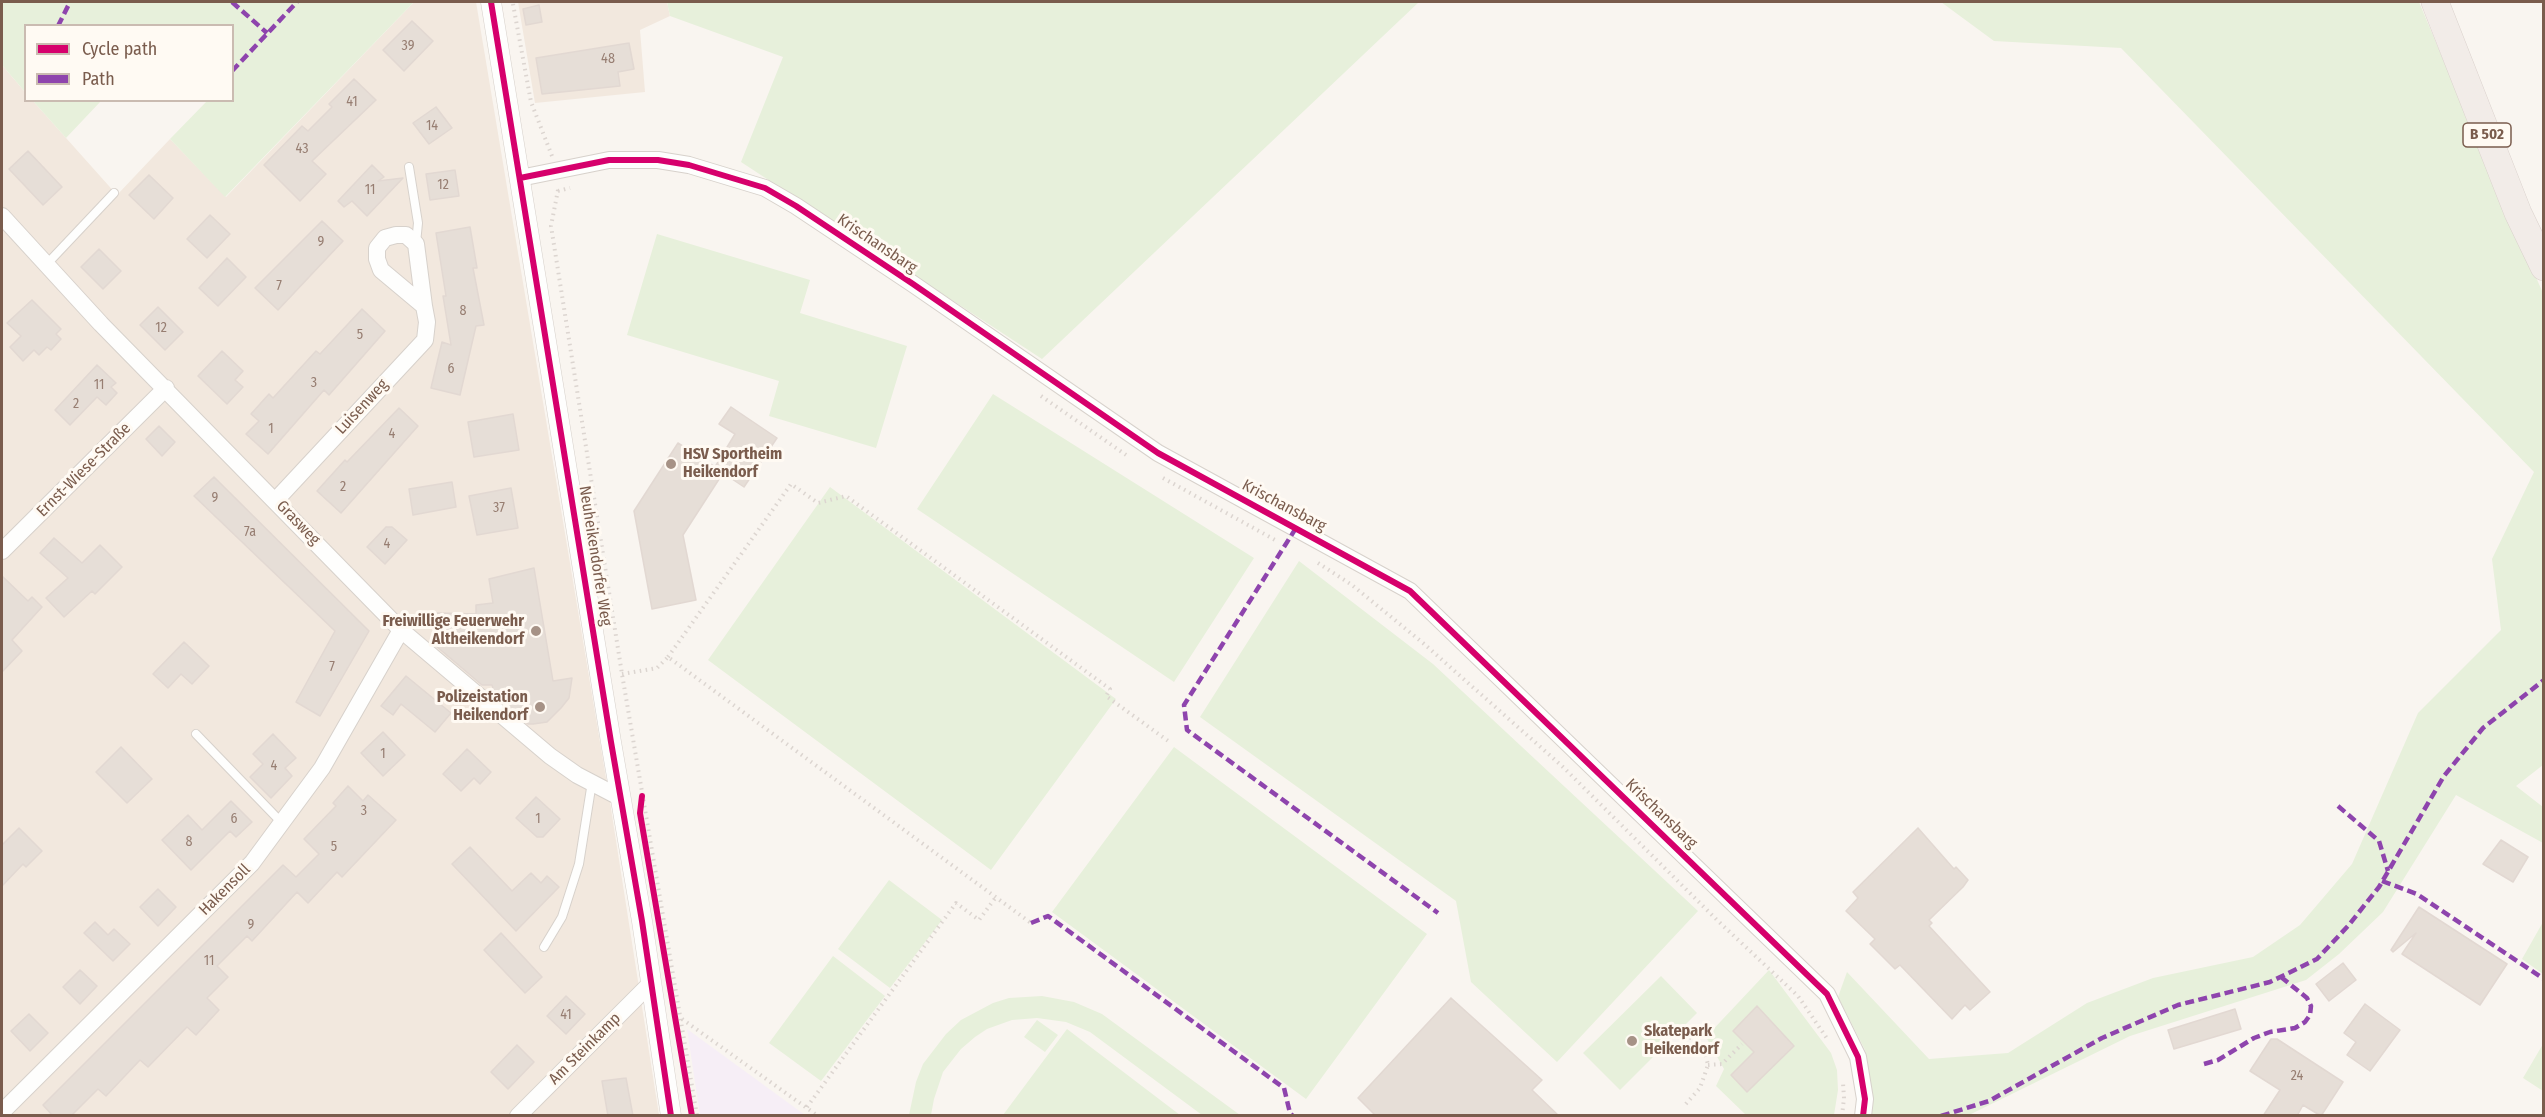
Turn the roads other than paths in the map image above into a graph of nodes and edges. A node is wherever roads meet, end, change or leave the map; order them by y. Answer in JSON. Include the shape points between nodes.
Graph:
{"nodes":[{"id":1,"x":490,"y":2,"type":"edge"},
{"id":2,"x":2435,"y":2,"type":"edge"},
{"id":3,"x":409,"y":167,"type":"dead end"},
{"id":4,"x":520,"y":178,"type":"junction"},
{"id":5,"x":114,"y":193,"type":"dead end"},
{"id":6,"x":2,"y":216,"type":"edge"},
{"id":7,"x":416,"y":243,"type":"junction"},
{"id":8,"x":46,"y":265,"type":"junction"},
{"id":9,"x":2544,"y":267,"type":"edge"},
{"id":10,"x":424,"y":306,"type":"junction"},
{"id":11,"x":166,"y":388,"type":"junction"},
{"id":12,"x":276,"y":500,"type":"junction"},
{"id":13,"x":2,"y":551,"type":"edge"},
{"id":14,"x":401,"y":630,"type":"junction"},
{"id":15,"x":196,"y":734,"type":"dead end"},
{"id":16,"x":592,"y":782,"type":"junction"},
{"id":17,"x":621,"y":798,"type":"junction"},
{"id":18,"x":282,"y":823,"type":"junction"},
{"id":19,"x":544,"y":947,"type":"dead end"},
{"id":20,"x":652,"y":982,"type":"junction"},
{"id":21,"x":2,"y":1112,"type":"edge"},
{"id":22,"x":518,"y":1116,"type":"edge"},
{"id":23,"x":671,"y":1116,"type":"edge"},
{"id":24,"x":1863,"y":1116,"type":"edge"}],
"edges":[{"from":1,"to":4,"type":"street","name":"Neuheikendorfer Weg"},
{"from":2,"to":9,"type":"highway","number":"B 502","via":[[2518,213]]},
{"from":3,"to":7,"type":"lane","via":[[418,223]]},
{"from":4,"to":17,"type":"street","name":"Neuheikendorfer Weg"},
{"from":4,"to":24,"type":"street","name":"Krischansbarg","via":[[609,160],[658,160],[765,188],[913,284],[1158,453],[1410,591],[1827,993],[1858,1057],[1865,1099]]},
{"from":5,"to":8,"type":"lane"},
{"from":6,"to":8,"type":"street","name":"Grasweg"},
{"from":7,"to":10,"type":"street","name":"Luisenweg"},
{"from":7,"to":10,"type":"street","via":[[406,235],[385,238],[377,259],[381,270]]},
{"from":8,"to":11,"type":"street","name":"Grasweg"},
{"from":10,"to":12,"type":"street","name":"Luisenweg","via":[[425,340]]},
{"from":11,"to":12,"type":"street","name":"Grasweg"},
{"from":11,"to":13,"type":"street","name":"Ernst-Wiese-Straße"},
{"from":12,"to":14,"type":"street","name":"Grasweg"},
{"from":14,"to":16,"type":"street","name":"Grasweg","via":[[550,756]]},
{"from":14,"to":18,"type":"street","name":"Hakensoll","via":[[321,768]]},
{"from":15,"to":18,"type":"lane"},
{"from":16,"to":17,"type":"street","name":"Grasweg"},
{"from":16,"to":19,"type":"lane","via":[[579,864],[562,917]]},
{"from":17,"to":20,"type":"street","name":"Neuheikendorfer Weg"},
{"from":18,"to":21,"type":"street","name":"Hakensoll","via":[[247,868]]},
{"from":20,"to":22,"type":"street","name":"Am Steinkamp"},
{"from":20,"to":23,"type":"street","name":"Neuheikendorfer Weg"}]}
